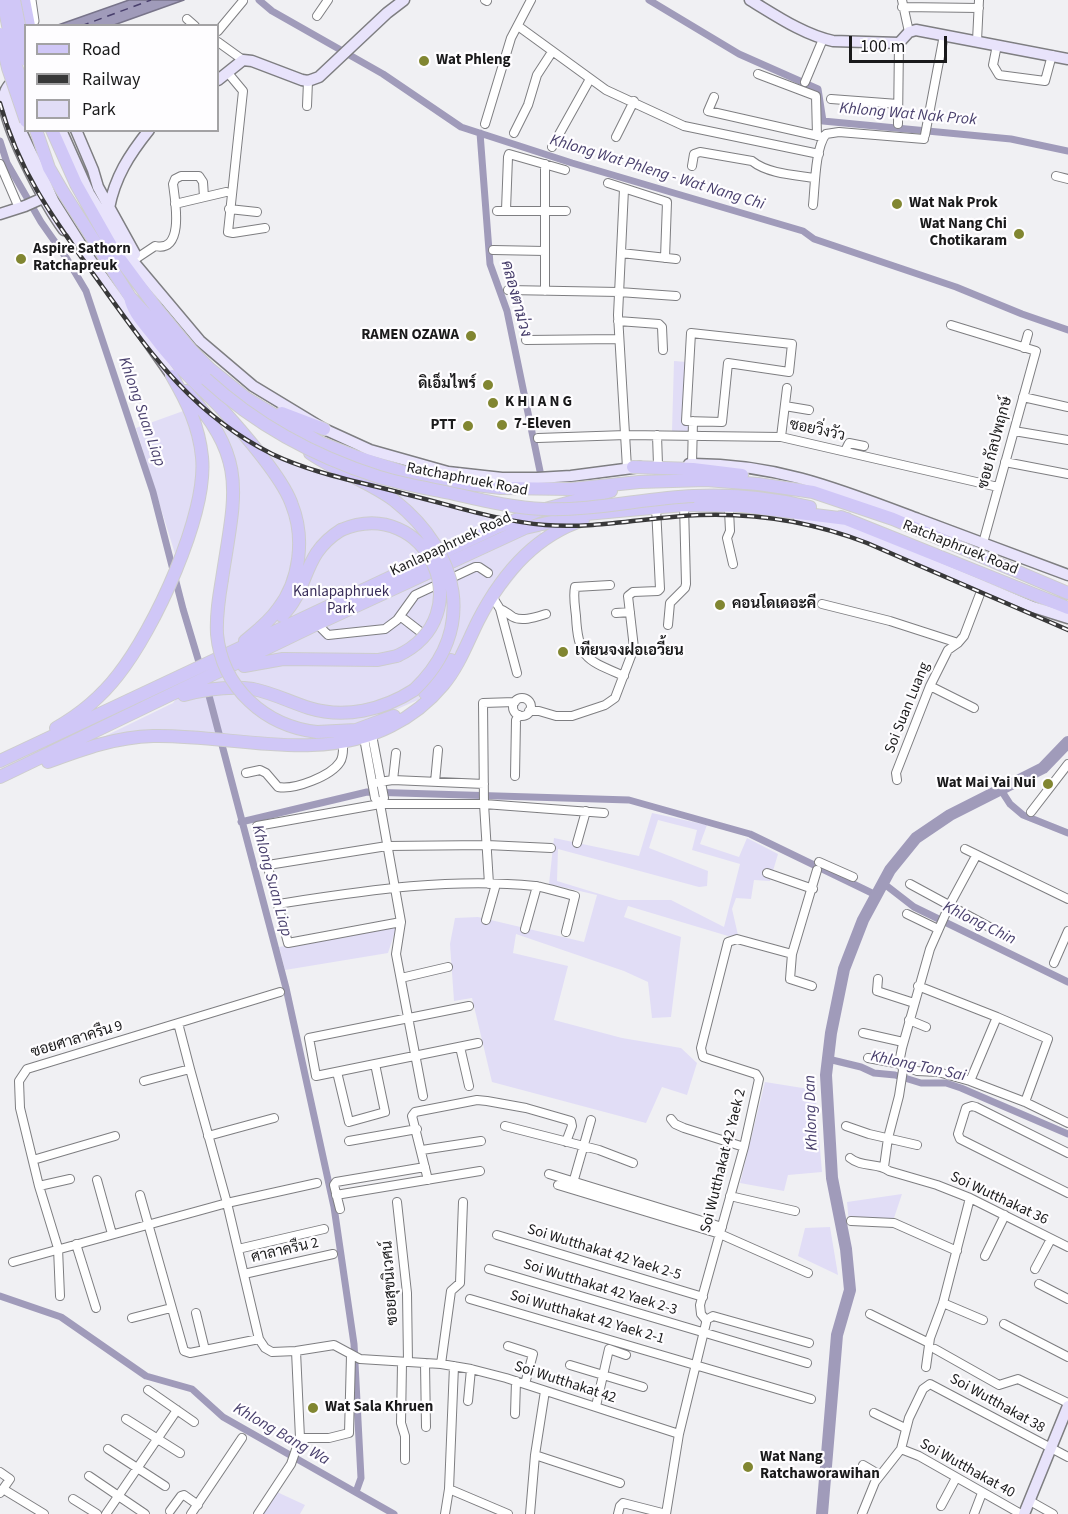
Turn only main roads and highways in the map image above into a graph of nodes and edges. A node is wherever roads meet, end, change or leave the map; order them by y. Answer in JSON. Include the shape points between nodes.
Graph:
{"nodes":[{"id":1,"x":5,"y":0,"type":"edge"},
{"id":2,"x":14,"y":0,"type":"edge"},
{"id":3,"x":24,"y":0,"type":"edge"},
{"id":4,"x":404,"y":0,"type":"edge"},
{"id":5,"x":750,"y":0,"type":"edge"},
{"id":6,"x":30,"y":24,"type":"edge"},
{"id":7,"x":0,"y":34,"type":"edge"},
{"id":8,"x":24,"y":50,"type":"edge"},
{"id":9,"x":1068,"y":58,"type":"edge"},
{"id":10,"x":24,"y":76,"type":"edge"},
{"id":11,"x":219,"y":79,"type":"edge"},
{"id":12,"x":24,"y":86,"type":"edge"},
{"id":13,"x":24,"y":89,"type":"edge"},
{"id":14,"x":24,"y":115,"type":"edge"},
{"id":15,"x":30,"y":132,"type":"edge"},
{"id":16,"x":37,"y":132,"type":"edge"},
{"id":17,"x":56,"y":132,"type":"edge"},
{"id":18,"x":71,"y":132,"type":"edge"},
{"id":19,"x":77,"y":132,"type":"edge"},
{"id":20,"x":147,"y":132,"type":"edge"},
{"id":21,"x":49,"y":168,"type":"junction"},
{"id":22,"x":93,"y":170,"type":"junction"},
{"id":23,"x":122,"y":170,"type":"junction"},
{"id":24,"x":30,"y":204,"type":"junction"},
{"id":25,"x":109,"y":207,"type":"junction"},
{"id":26,"x":0,"y":214,"type":"edge"},
{"id":27,"x":90,"y":259,"type":"junction"},
{"id":28,"x":144,"y":273,"type":"junction"},
{"id":29,"x":130,"y":297,"type":"junction"},
{"id":30,"x":172,"y":376,"type":"junction"},
{"id":31,"x":231,"y":387,"type":"junction"},
{"id":32,"x":261,"y":408,"type":"junction"},
{"id":33,"x":324,"y":429,"type":"junction"},
{"id":34,"x":630,"y":467,"type":"junction"},
{"id":35,"x":674,"y":481,"type":"junction"},
{"id":36,"x":813,"y":492,"type":"junction"},
{"id":37,"x":708,"y":504,"type":"junction"},
{"id":38,"x":625,"y":511,"type":"junction"},
{"id":39,"x":847,"y":519,"type":"junction"},
{"id":40,"x":1024,"y":574,"type":"junction"},
{"id":41,"x":1068,"y":574,"type":"edge"},
{"id":42,"x":1068,"y":587,"type":"edge"},
{"id":43,"x":1026,"y":591,"type":"junction"},
{"id":44,"x":1068,"y":593,"type":"edge"},
{"id":45,"x":1068,"y":608,"type":"edge"},
{"id":46,"x":1068,"y":617,"type":"edge"},
{"id":47,"x":478,"y":622,"type":"junction"},
{"id":48,"x":230,"y":653,"type":"junction"},
{"id":49,"x":206,"y":678,"type":"junction"},
{"id":50,"x":0,"y":759,"type":"edge"},
{"id":51,"x":0,"y":778,"type":"edge"},
{"id":52,"x":1068,"y":1405,"type":"edge"},
{"id":53,"x":1023,"y":1514,"type":"edge"}],
"edges":[{"from":1,"to":13,"type":"main road","bridge":true},
{"from":2,"to":8,"type":"main road","bridge":true},
{"from":3,"to":6,"type":"main road"},
{"from":4,"to":11,"type":"main road","via":[[319,77],[308,81],[243,60]]},
{"from":5,"to":9,"type":"main road","via":[[823,39],[899,43],[916,30]]},
{"from":7,"to":14,"type":"main road","bridge":true},
{"from":10,"to":24,"type":"main road","via":[[12,81],[4,97],[25,161]]},
{"from":12,"to":27,"type":"main road","via":[[11,99],[20,129],[54,202]]},
{"from":15,"to":21,"type":"main road"},
{"from":16,"to":21,"type":"main road","name":"Ratchaphruek Road"},
{"from":17,"to":28,"type":"main road","name":"Ratchaphruek Road","via":[[126,253]]},
{"from":17,"to":31,"type":"main road","name":"Ratchaphruek Road","via":[[76,183],[114,251],[191,350]]},
{"from":18,"to":22,"type":"main road","via":[[82,159]]},
{"from":19,"to":22,"type":"main road"},
{"from":20,"to":23,"type":"main road"},
{"from":21,"to":29,"type":"main road","name":"Ratchaphruek Road"},
{"from":22,"to":23,"type":"main road","via":[[105,176]]},
{"from":22,"to":25,"type":"main road"},
{"from":23,"to":25,"type":"main road"},
{"from":24,"to":26,"type":"main road"},
{"from":24,"to":27,"type":"main road"},
{"from":25,"to":28,"type":"main road"},
{"from":27,"to":30,"type":"main road"},
{"from":28,"to":33,"type":"main road","name":"Ratchaphruek Road","via":[[205,345],[254,386]]},
{"from":29,"to":39,"type":"main road","name":"Ratchaphruek Road","bridge":true,"via":[[206,379],[237,405],[284,435],[348,466],[485,501],[544,509],[733,495],[778,500]]},
{"from":29,"to":48,"type":"main road","via":[[141,321],[165,351],[230,419],[276,476],[295,514],[298,556],[286,596],[270,619]]},
{"from":30,"to":47,"type":"main road","bridge":true,"via":[[210,420],[231,461],[233,501],[217,631],[231,679],[266,714],[285,725],[317,732],[364,728],[388,719],[407,708],[434,683]]},
{"from":30,"to":50,"type":"main road","via":[[191,410],[202,458],[198,504],[176,567],[142,639],[107,688],[63,724]]},
{"from":31,"to":32,"type":"main road","name":"Ratchaphruek Road"},
{"from":31,"to":49,"type":"main road","bridge":true,"via":[[308,452],[379,490],[418,521],[437,545],[447,568],[453,599],[450,631],[430,673],[414,690],[376,708],[337,713]]},
{"from":32,"to":33,"type":"main road"},
{"from":32,"to":35,"type":"main road","name":"Ratchaphruek Road","via":[[319,442],[357,457],[406,473],[459,483],[538,490]]},
{"from":33,"to":34,"type":"main road","name":"Ratchaphruek Road","via":[[370,450],[448,472],[537,478]]},
{"from":34,"to":36,"type":"main road","via":[[726,472]]},
{"from":34,"to":41,"type":"main road","name":"Ratchaphruek Road","via":[[731,466],[799,476]]},
{"from":35,"to":36,"type":"main road","name":"Ratchaphruek Road","via":[[733,481]]},
{"from":35,"to":48,"type":"main road","name":"Kanlapaphruek Road","via":[[586,497],[518,518]]},
{"from":36,"to":40,"type":"main road","name":"Ratchaphruek Road","via":[[869,510]]},
{"from":37,"to":38,"type":"main road","name":"Kanlapaphruek Road"},
{"from":37,"to":39,"type":"main road","name":"Kanlapaphruek Road"},
{"from":37,"to":46,"type":"main road","name":"Ratchaphruek Road","via":[[816,521],[852,531],[1033,607]]},
{"from":38,"to":47,"type":"main road","via":[[573,523],[546,538],[511,569]]},
{"from":38,"to":49,"type":"main road","name":"Kanlapaphruek Road","via":[[573,516],[525,528]]},
{"from":39,"to":43,"type":"main road","name":"Ratchaphruek Road"},
{"from":40,"to":42,"type":"main road"},
{"from":40,"to":44,"type":"main road","name":"Ratchaphruek Road"},
{"from":43,"to":45,"type":"main road","name":"Ratchaphruek Road"},
{"from":43,"to":46,"type":"main road"},
{"from":47,"to":51,"type":"main road","via":[[460,659],[434,695],[412,714],[368,736],[311,745],[152,736],[107,742]]},
{"from":48,"to":49,"type":"main road","name":"Kanlapaphruek Road"},
{"from":48,"to":49,"type":"main road","bridge":true,"via":[[285,613],[318,549],[328,538],[352,525],[370,523],[398,528],[421,544],[433,561],[440,584],[436,617],[419,642],[397,656],[371,660],[271,660]]},
{"from":49,"to":50,"type":"main road","name":"Kanlapaphruek Road"},
{"from":49,"to":51,"type":"main road"},
{"from":52,"to":53,"type":"main road"}]}
